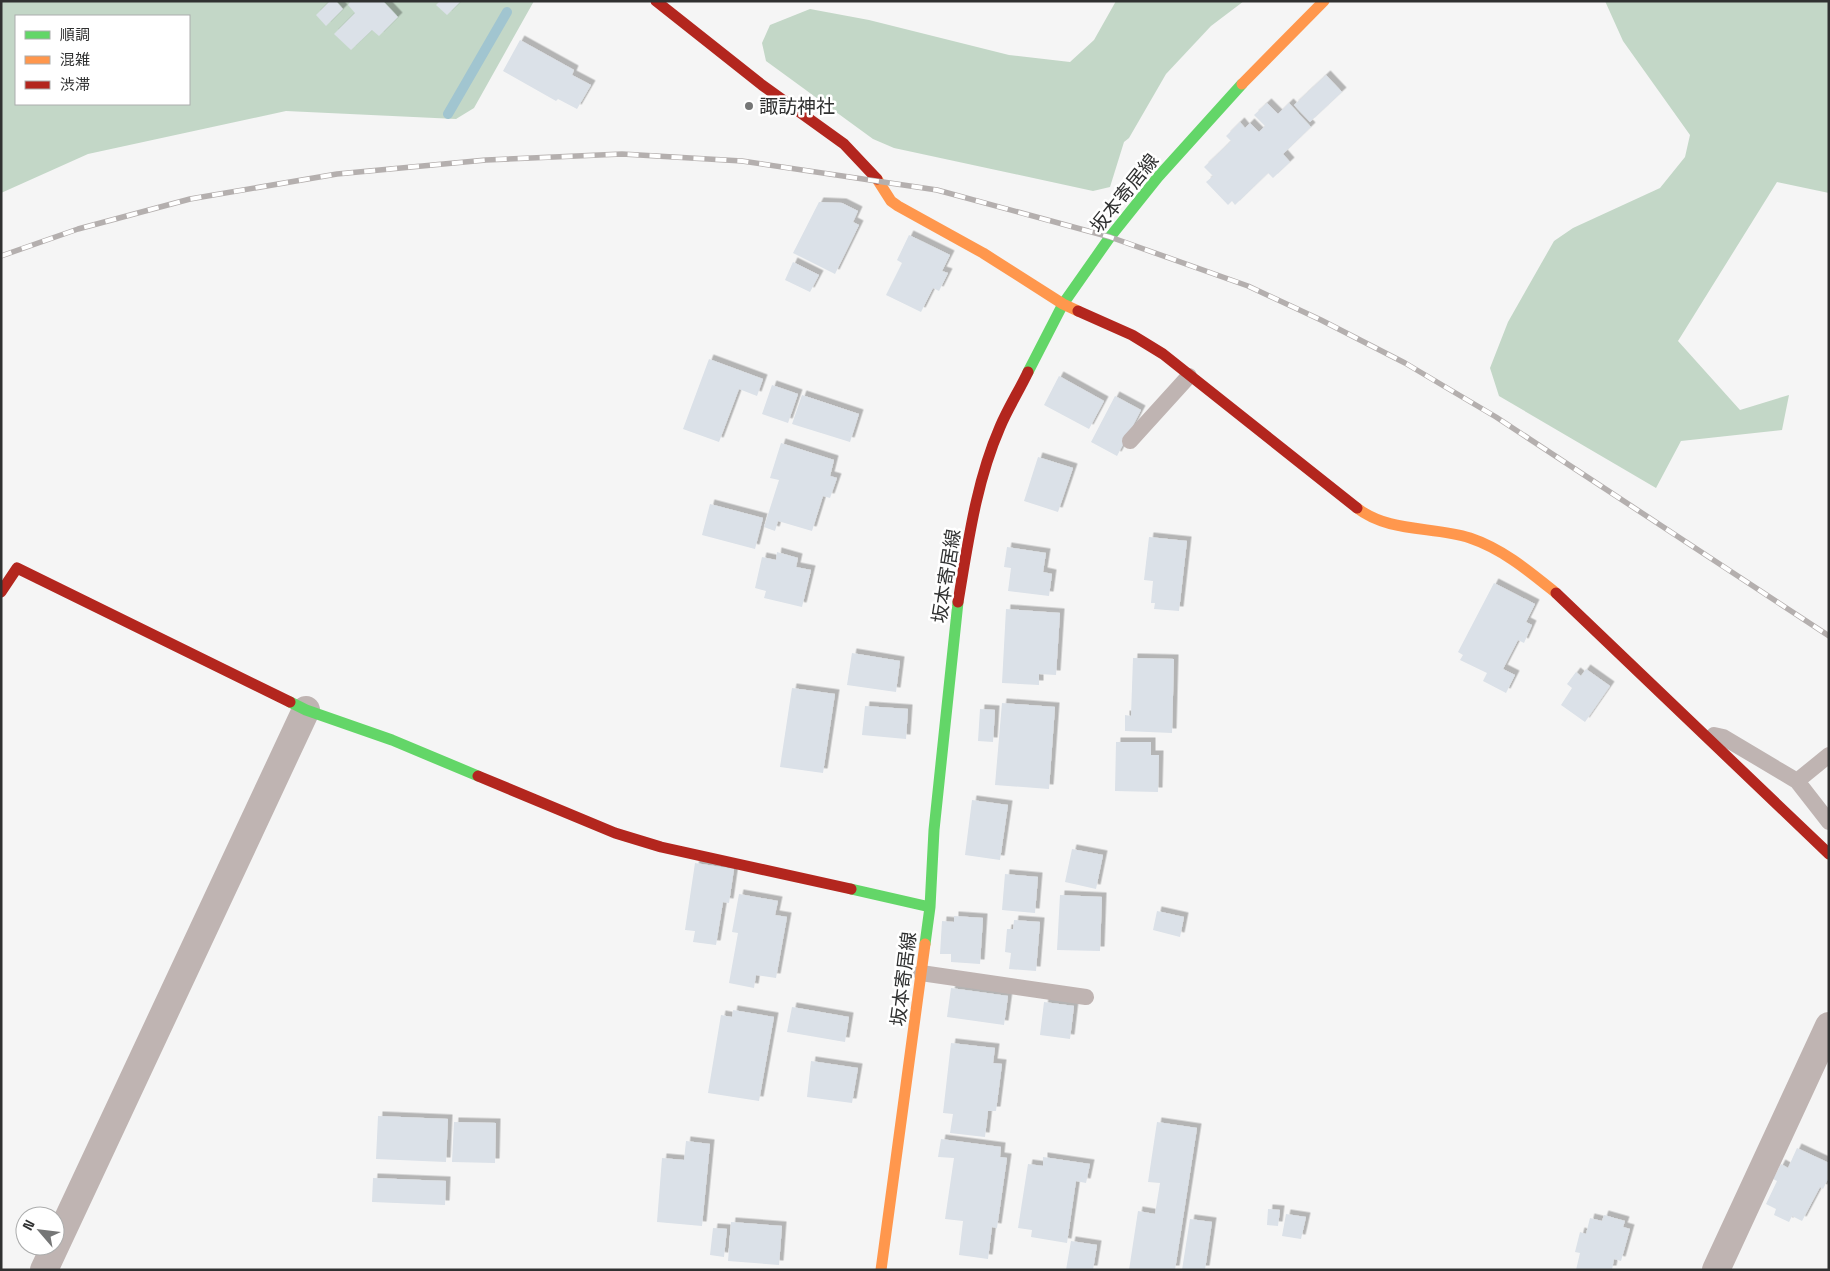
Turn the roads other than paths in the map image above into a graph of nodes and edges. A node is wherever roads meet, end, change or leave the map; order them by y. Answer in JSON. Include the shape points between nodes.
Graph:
{"nodes":[{"id":1,"x":656,"y":1,"type":"edge"},
{"id":2,"x":1324,"y":1,"type":"edge"},
{"id":3,"x":1063,"y":304,"type":"junction"},
{"id":4,"x":1189,"y":376,"type":"junction"},
{"id":5,"x":1130,"y":442,"type":"dead end"},
{"id":6,"x":1,"y":592,"type":"edge"},
{"id":7,"x":306,"y":710,"type":"junction"},
{"id":8,"x":1698,"y":730,"type":"junction"},
{"id":9,"x":1829,"y":755,"type":"edge"},
{"id":10,"x":1797,"y":781,"type":"junction"},
{"id":11,"x":1829,"y":822,"type":"edge"},
{"id":12,"x":1829,"y":854,"type":"edge"},
{"id":13,"x":930,"y":907,"type":"junction"},
{"id":14,"x":921,"y":973,"type":"junction"},
{"id":15,"x":1086,"y":996,"type":"dead end"},
{"id":16,"x":1829,"y":1026,"type":"edge"},
{"id":17,"x":44,"y":1270,"type":"edge"},
{"id":18,"x":881,"y":1270,"type":"edge"},
{"id":19,"x":1716,"y":1270,"type":"edge"}],
"edges":[{"from":1,"to":3,"type":"street","via":[[762,85],[844,144],[878,181],[890,201],[983,253]]},
{"from":2,"to":3,"type":"street","name":"坂本寄居線","via":[[1258,66],[1158,177]]},
{"from":3,"to":4,"type":"street","via":[[1132,335]]},
{"from":3,"to":13,"type":"street","name":"坂本寄居線","via":[[1000,427],[970,529],[954,628],[934,830]]},
{"from":4,"to":5,"type":"lane"},
{"from":4,"to":8,"type":"street","via":[[1365,514],[1419,530],[1456,534],[1498,551],[1521,566],[1563,599]]},
{"from":6,"to":7,"type":"street","via":[[17,568]]},
{"from":7,"to":13,"type":"street","via":[[392,740],[615,833],[671,849]]},
{"from":7,"to":17,"type":"street"},
{"from":8,"to":10,"type":"lane","via":[[1723,737]]},
{"from":8,"to":12,"type":"street"},
{"from":9,"to":10,"type":"lane"},
{"from":10,"to":11,"type":"lane"},
{"from":13,"to":14,"type":"street","name":"坂本寄居線"},
{"from":14,"to":15,"type":"lane"},
{"from":14,"to":18,"type":"street","name":"坂本寄居線"},
{"from":16,"to":19,"type":"street"}]}
